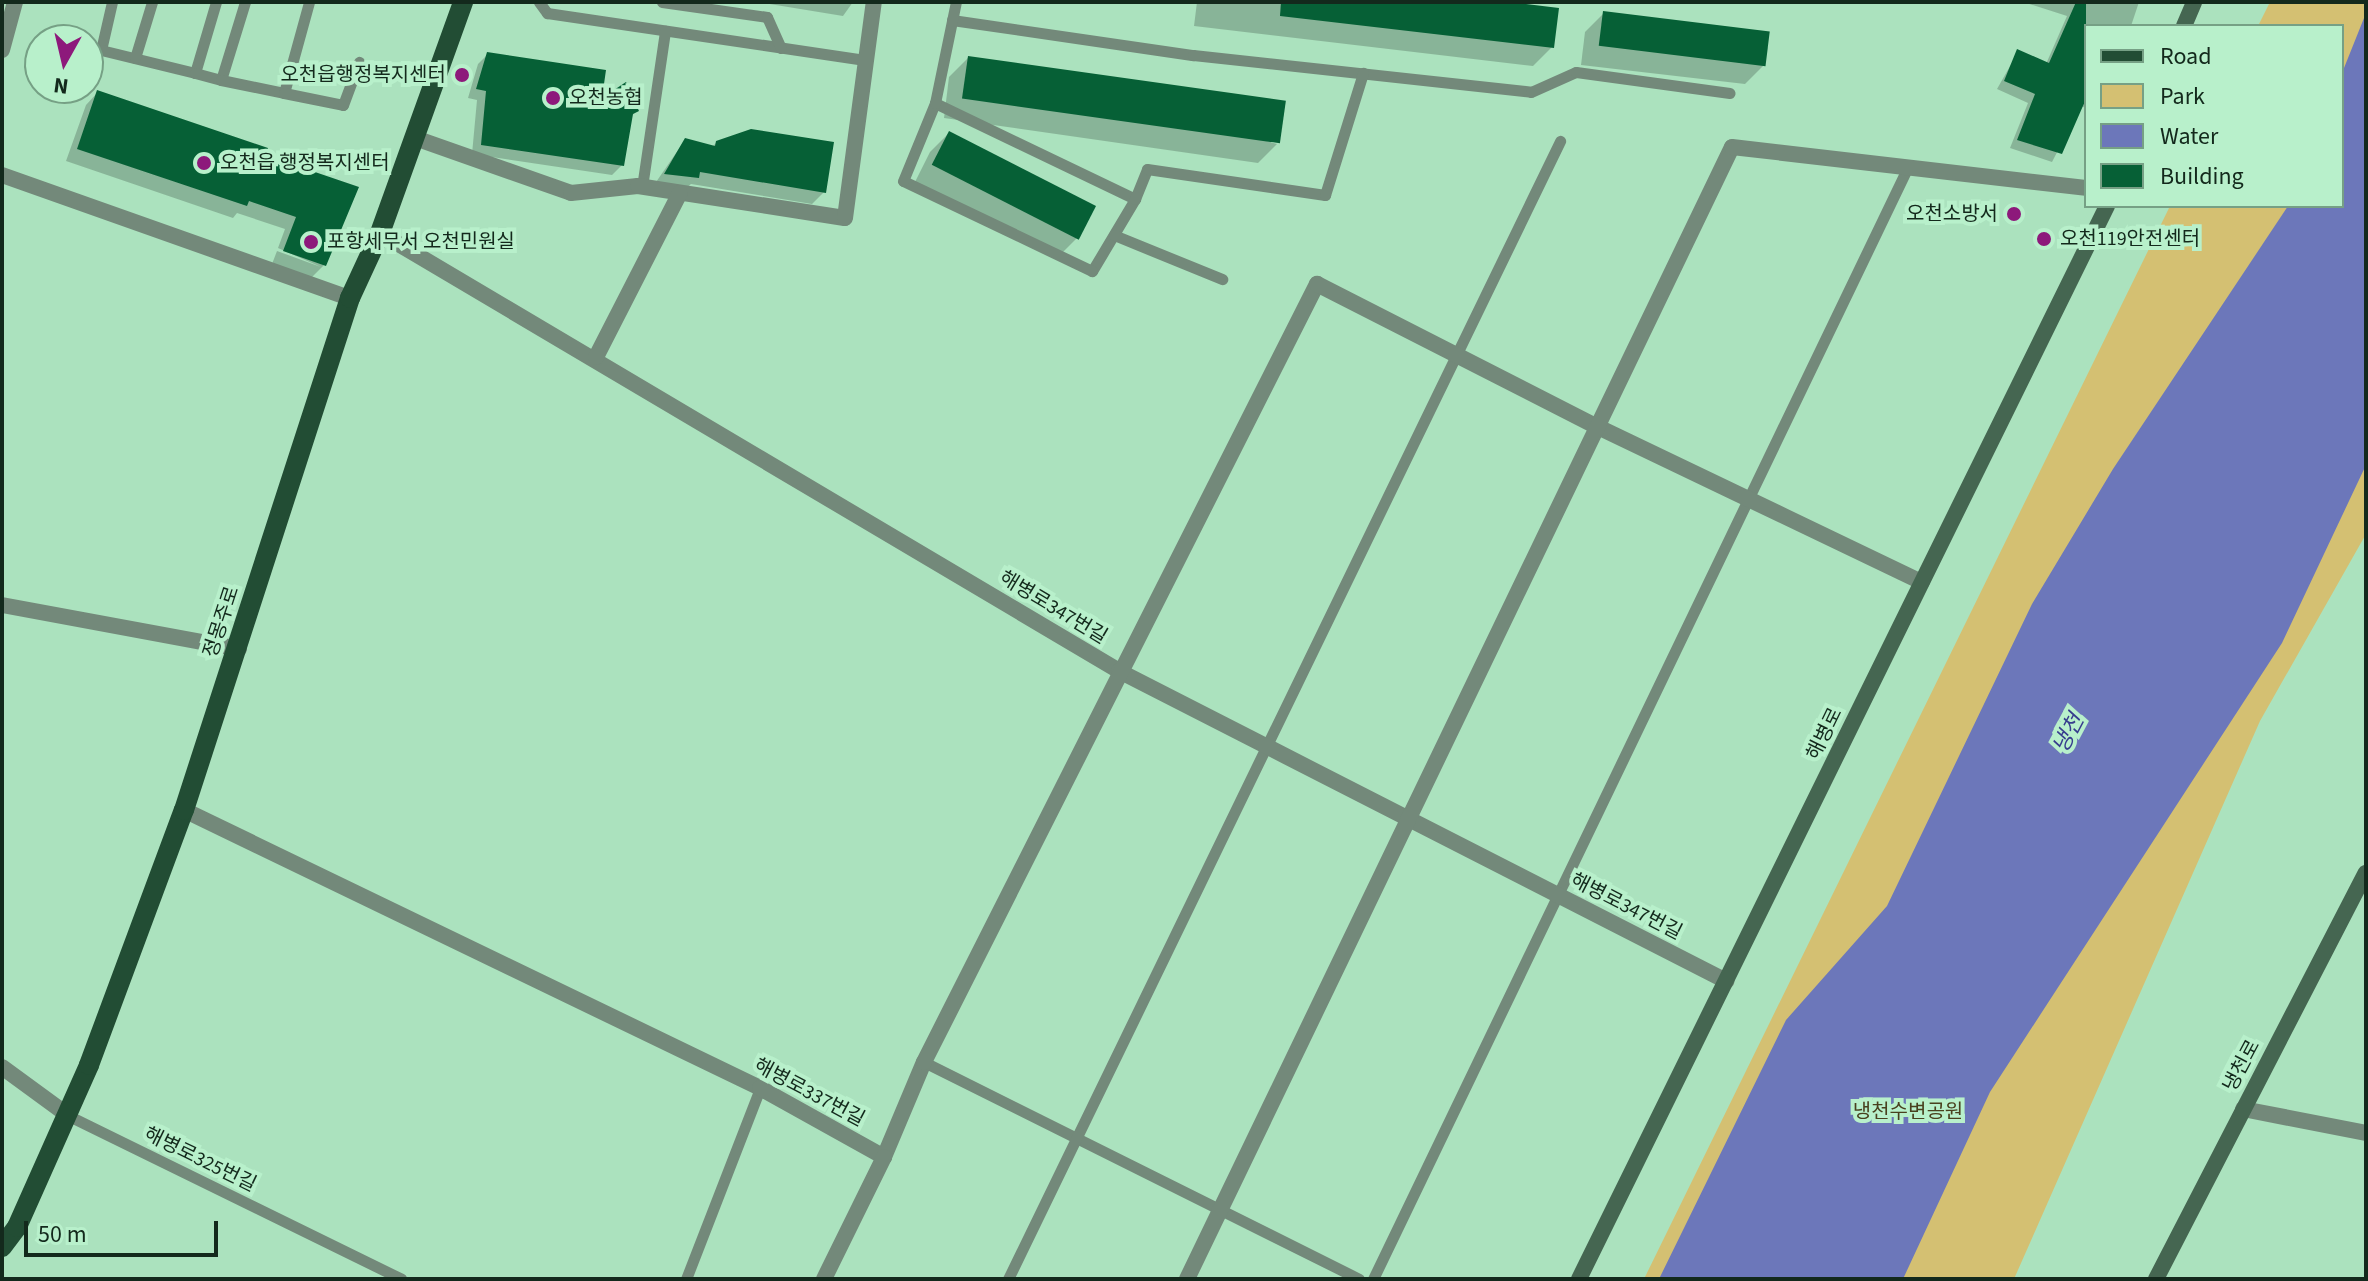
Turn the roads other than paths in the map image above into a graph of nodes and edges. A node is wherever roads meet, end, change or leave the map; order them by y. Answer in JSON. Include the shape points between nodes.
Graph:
{"nodes":[{"id":1,"x":15,"y":2,"type":"edge"},
{"id":2,"x":112,"y":2,"type":"edge"},
{"id":3,"x":152,"y":2,"type":"edge"},
{"id":4,"x":216,"y":2,"type":"edge"},
{"id":5,"x":245,"y":2,"type":"edge"},
{"id":6,"x":309,"y":2,"type":"edge"},
{"id":7,"x":463,"y":2,"type":"edge"},
{"id":8,"x":539,"y":2,"type":"edge"},
{"id":9,"x":662,"y":2,"type":"edge"},
{"id":10,"x":874,"y":2,"type":"edge"},
{"id":11,"x":956,"y":2,"type":"edge"},
{"id":12,"x":2194,"y":2,"type":"edge"},
{"id":13,"x":952,"y":20,"type":"junction"},
{"id":14,"x":2185,"y":24,"type":"edge"},
{"id":15,"x":665,"y":31,"type":"junction"},
{"id":16,"x":781,"y":48,"type":"junction"},
{"id":17,"x":2,"y":50,"type":"edge"},
{"id":18,"x":135,"y":58,"type":"junction"},
{"id":19,"x":867,"y":60,"type":"junction"},
{"id":20,"x":359,"y":62,"type":"dead end"},
{"id":21,"x":195,"y":73,"type":"junction"},
{"id":22,"x":1363,"y":73,"type":"junction"},
{"id":23,"x":221,"y":80,"type":"junction"},
{"id":24,"x":284,"y":93,"type":"junction"},
{"id":25,"x":1730,"y":93,"type":"dead end"},
{"id":26,"x":935,"y":103,"type":"junction"},
{"id":27,"x":415,"y":138,"type":"junction"},
{"id":28,"x":1560,"y":141,"type":"dead end"},
{"id":29,"x":1908,"y":167,"type":"junction"},
{"id":30,"x":2,"y":175,"type":"edge"},
{"id":31,"x":642,"y":187,"type":"junction"},
{"id":32,"x":2084,"y":188,"type":"edge"},
{"id":33,"x":680,"y":193,"type":"junction"},
{"id":34,"x":1135,"y":199,"type":"junction"},
{"id":35,"x":2106,"y":208,"type":"edge"},
{"id":36,"x":380,"y":233,"type":"junction"},
{"id":37,"x":1114,"y":235,"type":"junction"},
{"id":38,"x":1222,"y":279,"type":"dead end"},
{"id":39,"x":350,"y":298,"type":"junction"},
{"id":40,"x":1457,"y":356,"type":"junction"},
{"id":41,"x":596,"y":357,"type":"junction"},
{"id":42,"x":1598,"y":427,"type":"junction"},
{"id":43,"x":1750,"y":500,"type":"junction"},
{"id":44,"x":1922,"y":582,"type":"junction"},
{"id":45,"x":2,"y":605,"type":"edge"},
{"id":46,"x":239,"y":649,"type":"junction"},
{"id":47,"x":1119,"y":671,"type":"junction"},
{"id":48,"x":1269,"y":747,"type":"junction"},
{"id":49,"x":184,"y":810,"type":"junction"},
{"id":50,"x":1410,"y":819,"type":"junction"},
{"id":51,"x":2366,"y":873,"type":"edge"},
{"id":52,"x":1560,"y":896,"type":"junction"},
{"id":53,"x":1726,"y":981,"type":"junction"},
{"id":54,"x":924,"y":1062,"type":"junction"},
{"id":55,"x":2,"y":1067,"type":"edge"},
{"id":56,"x":760,"y":1088,"type":"junction"},
{"id":57,"x":2243,"y":1109,"type":"junction"},
{"id":58,"x":69,"y":1116,"type":"junction"},
{"id":59,"x":2366,"y":1133,"type":"edge"},
{"id":60,"x":1076,"y":1141,"type":"junction"},
{"id":61,"x":884,"y":1157,"type":"junction"},
{"id":62,"x":1220,"y":1211,"type":"junction"},
{"id":63,"x":2,"y":1247,"type":"edge"},
{"id":64,"x":401,"y":1279,"type":"edge"},
{"id":65,"x":686,"y":1279,"type":"edge"},
{"id":66,"x":824,"y":1279,"type":"edge"},
{"id":67,"x":1008,"y":1279,"type":"edge"},
{"id":68,"x":1187,"y":1279,"type":"edge"},
{"id":69,"x":1359,"y":1279,"type":"edge"},
{"id":70,"x":1373,"y":1279,"type":"edge"},
{"id":71,"x":1579,"y":1279,"type":"edge"},
{"id":72,"x":2156,"y":1279,"type":"edge"}],
"edges":[{"from":1,"to":17,"type":"street"},
{"from":2,"to":18,"type":"lane","via":[[101,50]]},
{"from":3,"to":18,"type":"lane"},
{"from":4,"to":21,"type":"lane"},
{"from":5,"to":23,"type":"lane"},
{"from":6,"to":24,"type":"lane"},
{"from":7,"to":27,"type":"main road","name":"정몽주로"},
{"from":8,"to":15,"type":"lane","via":[[547,13]]},
{"from":9,"to":16,"type":"lane","via":[[767,17]]},
{"from":10,"to":19,"type":"street"},
{"from":11,"to":13,"type":"lane"},
{"from":12,"to":14,"type":"main road"},
{"from":13,"to":22,"type":"lane"},
{"from":13,"to":26,"type":"lane"},
{"from":15,"to":16,"type":"lane"},
{"from":15,"to":31,"type":"lane"},
{"from":16,"to":19,"type":"lane"},
{"from":18,"to":21,"type":"lane"},
{"from":19,"to":33,"type":"street","via":[[845,218]]},
{"from":20,"to":24,"type":"lane","via":[[343,105]]},
{"from":21,"to":23,"type":"lane"},
{"from":22,"to":25,"type":"lane","via":[[1531,92],[1576,72]]},
{"from":22,"to":34,"type":"lane","via":[[1325,195],[1147,169]]},
{"from":23,"to":24,"type":"lane"},
{"from":26,"to":34,"type":"lane"},
{"from":26,"to":37,"type":"lane","via":[[903,181],[1092,271]]},
{"from":27,"to":31,"type":"street","via":[[571,193]]},
{"from":27,"to":36,"type":"main road","name":"정몽주로"},
{"from":28,"to":40,"type":"lane"},
{"from":29,"to":32,"type":"street"},
{"from":29,"to":42,"type":"street","via":[[1732,147]]},
{"from":29,"to":43,"type":"lane"},
{"from":30,"to":39,"type":"street"},
{"from":31,"to":33,"type":"street"},
{"from":33,"to":41,"type":"street"},
{"from":34,"to":37,"type":"lane"},
{"from":35,"to":44,"type":"main road","name":"해병로"},
{"from":36,"to":39,"type":"main road","name":"정몽주로"},
{"from":36,"to":41,"type":"street","name":"해병로347번길"},
{"from":37,"to":38,"type":"lane"},
{"from":39,"to":46,"type":"main road","name":"정몽주로"},
{"from":40,"to":42,"type":"street"},
{"from":40,"to":47,"type":"street","via":[[1317,284]]},
{"from":40,"to":48,"type":"lane"},
{"from":41,"to":47,"type":"street","name":"해병로347번길"},
{"from":42,"to":43,"type":"street"},
{"from":42,"to":50,"type":"street"},
{"from":43,"to":44,"type":"street"},
{"from":43,"to":52,"type":"lane"},
{"from":44,"to":53,"type":"main road","name":"해병로"},
{"from":45,"to":46,"type":"street"},
{"from":46,"to":49,"type":"main road","name":"정몽주로"},
{"from":47,"to":48,"type":"street","name":"해병로347번길"},
{"from":47,"to":54,"type":"street"},
{"from":48,"to":50,"type":"street","name":"해병로347번길"},
{"from":48,"to":60,"type":"lane"},
{"from":49,"to":56,"type":"street","name":"해병로337번길"},
{"from":49,"to":58,"type":"main road","name":"정몽주로"},
{"from":50,"to":52,"type":"street","name":"해병로347번길"},
{"from":50,"to":62,"type":"street"},
{"from":51,"to":57,"type":"main road","name":"냉천로"},
{"from":52,"to":53,"type":"street","name":"해병로347번길"},
{"from":52,"to":70,"type":"lane"},
{"from":53,"to":71,"type":"main road","name":"해병로"},
{"from":54,"to":60,"type":"lane"},
{"from":54,"to":61,"type":"street"},
{"from":55,"to":58,"type":"street"},
{"from":56,"to":61,"type":"street","name":"해병로337번길"},
{"from":56,"to":65,"type":"lane"},
{"from":57,"to":59,"type":"street"},
{"from":57,"to":72,"type":"main road","name":"냉천로"},
{"from":58,"to":63,"type":"main road","name":"정몽주로","via":[[17,1227]]},
{"from":58,"to":64,"type":"lane","name":"해병로325번길"},
{"from":60,"to":62,"type":"lane"},
{"from":60,"to":67,"type":"lane"},
{"from":61,"to":66,"type":"street"},
{"from":62,"to":68,"type":"street"},
{"from":62,"to":69,"type":"lane"}]}
